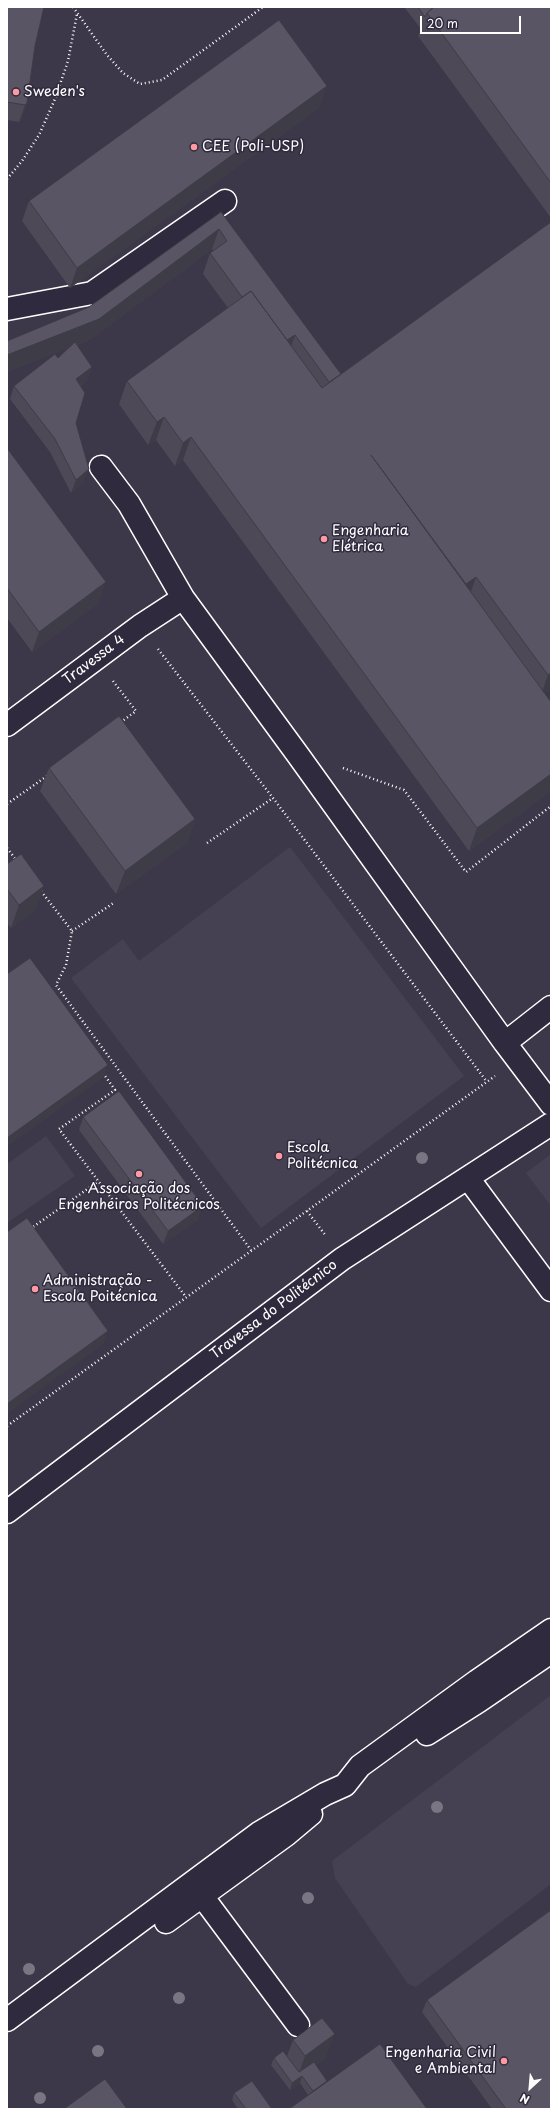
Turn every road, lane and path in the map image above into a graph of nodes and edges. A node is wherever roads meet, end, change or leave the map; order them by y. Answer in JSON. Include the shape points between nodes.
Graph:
{"nodes":[{"id":1,"x":73,"y":7,"type":"edge"},
{"id":2,"x":263,"y":7,"type":"edge"},
{"id":3,"x":77,"y":14,"type":"junction"},
{"id":4,"x":7,"y":179,"type":"edge"},
{"id":5,"x":225,"y":201,"type":"dead end"},
{"id":6,"x":7,"y":309,"type":"edge"},
{"id":7,"x":101,"y":467,"type":"dead end"},
{"id":8,"x":183,"y":598,"type":"junction"},
{"id":9,"x":140,"y":626,"type":"junction"},
{"id":10,"x":97,"y":658,"type":"junction"},
{"id":11,"x":9,"y":718,"type":"edge"},
{"id":12,"x":117,"y":725,"type":"edge"},
{"id":13,"x":54,"y":772,"type":"edge"},
{"id":14,"x":361,"y":774,"type":"dead end"},
{"id":15,"x":273,"y":798,"type":"junction"},
{"id":16,"x":7,"y":804,"type":"edge"},
{"id":17,"x":551,"y":806,"type":"edge"},
{"id":18,"x":207,"y":843,"type":"dead end"},
{"id":19,"x":7,"y":848,"type":"edge"},
{"id":20,"x":21,"y":866,"type":"edge"},
{"id":21,"x":39,"y":889,"type":"edge"},
{"id":22,"x":115,"y":902,"type":"dead end"},
{"id":23,"x":72,"y":930,"type":"junction"},
{"id":24,"x":551,"y":1007,"type":"edge"},
{"id":25,"x":511,"y":1051,"type":"junction"},
{"id":26,"x":101,"y":1071,"type":"edge"},
{"id":27,"x":487,"y":1082,"type":"junction"},
{"id":28,"x":551,"y":1104,"type":"edge"},
{"id":29,"x":551,"y":1124,"type":"edge"},
{"id":30,"x":468,"y":1178,"type":"junction"},
{"id":31,"x":99,"y":1181,"type":"junction"},
{"id":32,"x":26,"y":1232,"type":"edge"},
{"id":33,"x":251,"y":1250,"type":"junction"},
{"id":34,"x":551,"y":1290,"type":"edge"},
{"id":35,"x":186,"y":1297,"type":"junction"},
{"id":36,"x":7,"y":1426,"type":"edge"},
{"id":37,"x":7,"y":1512,"type":"edge"},
{"id":38,"x":551,"y":1630,"type":"edge"},
{"id":39,"x":551,"y":1652,"type":"edge"},
{"id":40,"x":345,"y":1785,"type":"junction"},
{"id":41,"x":202,"y":1896,"type":"junction"},
{"id":42,"x":7,"y":2020,"type":"edge"},
{"id":43,"x":298,"y":2025,"type":"dead end"},
{"id":44,"x":7,"y":2036,"type":"edge"}],
"edges":[{"from":1,"to":3,"type":"path"},
{"from":2,"to":3,"type":"path","via":[[162,80],[140,84],[123,73]]},
{"from":3,"to":4,"type":"path","via":[[68,61],[55,99],[39,135]]},
{"from":5,"to":6,"type":"lane","via":[[92,293]]},
{"from":7,"to":8,"type":"lane","via":[[130,504]]},
{"from":8,"to":9,"type":"lane","name":"Travessa 4"},
{"from":8,"to":25,"type":"lane"},
{"from":9,"to":10,"type":"lane","name":"Travessa 4"},
{"from":9,"to":15,"type":"path"},
{"from":10,"to":11,"type":"lane","name":"Travessa 4"},
{"from":10,"to":12,"type":"path","via":[[136,711]]},
{"from":13,"to":16,"type":"path"},
{"from":14,"to":17,"type":"path","via":[[404,790],[466,872]]},
{"from":15,"to":18,"type":"path"},
{"from":15,"to":27,"type":"path"},
{"from":19,"to":20,"type":"path"},
{"from":21,"to":23,"type":"path"},
{"from":22,"to":23,"type":"path"},
{"from":23,"to":33,"type":"path","via":[[66,965],[56,985]]},
{"from":24,"to":25,"type":"lane"},
{"from":25,"to":27,"type":"path"},
{"from":25,"to":28,"type":"lane"},
{"from":26,"to":31,"type":"path","via":[[115,1090],[59,1129]]},
{"from":27,"to":33,"type":"path"},
{"from":29,"to":30,"type":"lane","name":"Travessa do Politécnico"},
{"from":30,"to":34,"type":"lane"},
{"from":30,"to":37,"type":"lane","name":"Travessa do Politécnico","via":[[342,1259]]},
{"from":31,"to":32,"type":"path"},
{"from":31,"to":35,"type":"path"},
{"from":33,"to":35,"type":"path"},
{"from":35,"to":36,"type":"path"},
{"from":38,"to":40,"type":"lane","via":[[477,1680],[360,1766]]},
{"from":39,"to":40,"type":"lane","via":[[479,1701]]},
{"from":40,"to":41,"type":"lane","via":[[286,1835]]},
{"from":40,"to":42,"type":"lane","via":[[259,1833]]},
{"from":41,"to":43,"type":"lane"},
{"from":41,"to":44,"type":"lane"}]}
